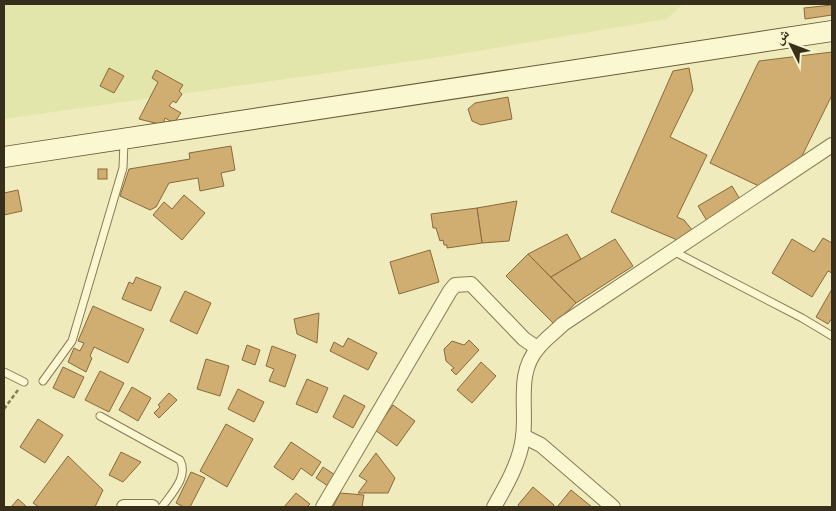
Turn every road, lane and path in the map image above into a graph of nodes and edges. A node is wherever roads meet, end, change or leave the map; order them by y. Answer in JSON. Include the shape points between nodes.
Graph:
{"nodes":[{"id":1,"x":832,"y":31,"type":"edge"},
{"id":2,"x":124,"y":139,"type":"junction"},
{"id":3,"x":832,"y":146,"type":"edge"},
{"id":4,"x":4,"y":157,"type":"edge"},
{"id":5,"x":673,"y":252,"type":"junction"},
{"id":6,"x":832,"y":336,"type":"edge"},
{"id":7,"x":537,"y":348,"type":"junction"},
{"id":8,"x":4,"y":372,"type":"edge"},
{"id":9,"x":43,"y":381,"type":"dead end"},
{"id":10,"x":24,"y":382,"type":"joint"},
{"id":11,"x":4,"y":409,"type":"edge"},
{"id":12,"x":100,"y":416,"type":"dead end"},
{"id":13,"x":523,"y":436,"type":"junction"},
{"id":14,"x":124,"y":507,"type":"edge"},
{"id":15,"x":152,"y":507,"type":"edge"},
{"id":16,"x":162,"y":507,"type":"edge"},
{"id":17,"x":323,"y":507,"type":"edge"},
{"id":18,"x":494,"y":507,"type":"edge"},
{"id":19,"x":612,"y":507,"type":"edge"}],
"edges":[{"from":1,"to":2,"type":"main road"},
{"from":2,"to":4,"type":"main road"},
{"from":2,"to":9,"type":"lane","via":[[123,168],[72,340]]},
{"from":3,"to":5,"type":"street"},
{"from":5,"to":6,"type":"lane"},
{"from":5,"to":7,"type":"street","via":[[563,324]]},
{"from":7,"to":13,"type":"street","via":[[524,378]]},
{"from":7,"to":17,"type":"street","via":[[524,339],[471,284],[456,285]]},
{"from":8,"to":10,"type":"lane"},
{"from":10,"to":11,"type":"path"},
{"from":12,"to":16,"type":"lane","via":[[180,460],[183,475]]},
{"from":13,"to":18,"type":"street","via":[[520,453]]},
{"from":13,"to":19,"type":"street","via":[[541,445]]},
{"from":14,"to":15,"type":"street"}]}
